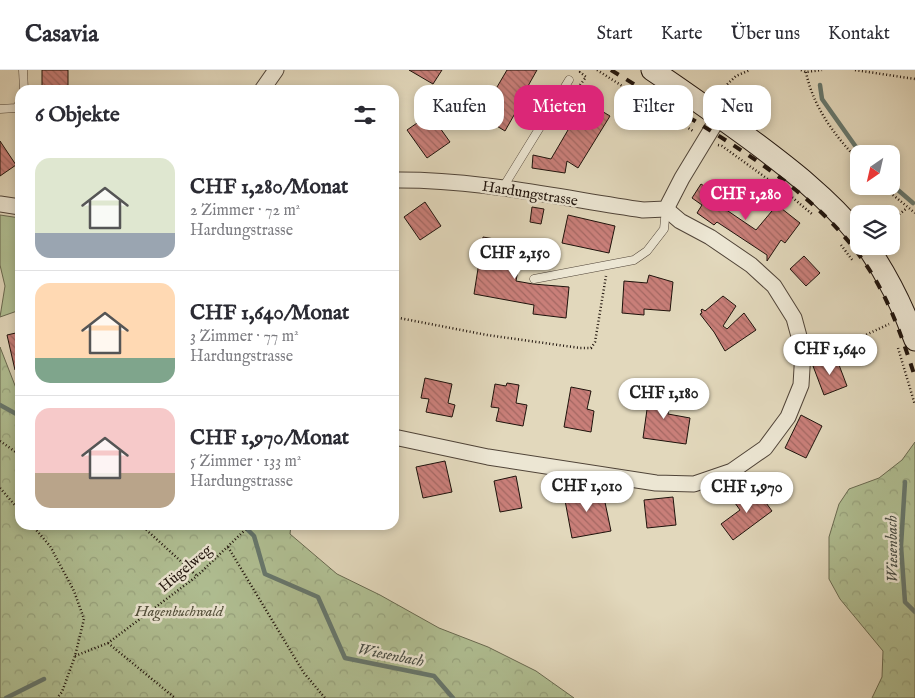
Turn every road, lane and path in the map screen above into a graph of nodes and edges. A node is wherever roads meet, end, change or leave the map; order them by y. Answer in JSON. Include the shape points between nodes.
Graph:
{"nodes":[{"id":1,"x":23,"y":70,"type":"edge"},
{"id":2,"x":276,"y":70,"type":"edge"},
{"id":3,"x":597,"y":70,"type":"edge"},
{"id":4,"x":652,"y":70,"type":"edge"},
{"id":5,"x":750,"y":70,"type":"edge"},
{"id":6,"x":801,"y":70,"type":"edge"},
{"id":7,"x":822,"y":70,"type":"edge"},
{"id":8,"x":855,"y":70,"type":"edge"},
{"id":9,"x":806,"y":72,"type":"junction"},
{"id":10,"x":915,"y":79,"type":"edge"},
{"id":11,"x":568,"y":80,"type":"dead end"},
{"id":12,"x":24,"y":85,"type":"edge"},
{"id":13,"x":266,"y":85,"type":"edge"},
{"id":14,"x":725,"y":85,"type":"edge"},
{"id":15,"x":703,"y":105,"type":"edge"},
{"id":16,"x":15,"y":108,"type":"edge"},
{"id":17,"x":0,"y":109,"type":"edge"},
{"id":18,"x":705,"y":130,"type":"edge"},
{"id":19,"x":737,"y":130,"type":"edge"},
{"id":20,"x":699,"y":134,"type":"dead end"},
{"id":21,"x":714,"y":146,"type":"dead end"},
{"id":22,"x":850,"y":151,"type":"edge"},
{"id":23,"x":399,"y":180,"type":"edge"},
{"id":24,"x":502,"y":189,"type":"junction"},
{"id":25,"x":892,"y":195,"type":"edge"},
{"id":26,"x":0,"y":204,"type":"edge"},
{"id":27,"x":15,"y":206,"type":"edge"},
{"id":28,"x":907,"y":208,"type":"junction"},
{"id":29,"x":666,"y":209,"type":"junction"},
{"id":30,"x":915,"y":213,"type":"edge"},
{"id":31,"x":900,"y":214,"type":"edge"},
{"id":32,"x":816,"y":218,"type":"dead end"},
{"id":33,"x":850,"y":226,"type":"edge"},
{"id":34,"x":837,"y":240,"type":"dead end"},
{"id":35,"x":850,"y":248,"type":"edge"},
{"id":36,"x":861,"y":255,"type":"edge"},
{"id":37,"x":607,"y":270,"type":"dead end"},
{"id":38,"x":534,"y":279,"type":"dead end"},
{"id":39,"x":886,"y":317,"type":"dead end"},
{"id":40,"x":399,"y":318,"type":"edge"},
{"id":41,"x":905,"y":340,"type":"edge"},
{"id":42,"x":803,"y":351,"type":"junction"},
{"id":43,"x":915,"y":405,"type":"edge"},
{"id":44,"x":399,"y":438,"type":"edge"},
{"id":45,"x":0,"y":441,"type":"edge"},
{"id":46,"x":15,"y":452,"type":"edge"},
{"id":47,"x":0,"y":488,"type":"edge"},
{"id":48,"x":15,"y":505,"type":"edge"},
{"id":49,"x":36,"y":530,"type":"edge"},
{"id":50,"x":146,"y":530,"type":"edge"},
{"id":51,"x":246,"y":530,"type":"edge"},
{"id":52,"x":228,"y":547,"type":"junction"},
{"id":53,"x":197,"y":576,"type":"junction"},
{"id":54,"x":108,"y":643,"type":"junction"},
{"id":55,"x":75,"y":656,"type":"junction"},
{"id":56,"x":57,"y":698,"type":"edge"},
{"id":57,"x":175,"y":698,"type":"edge"},
{"id":58,"x":325,"y":698,"type":"edge"}],
"edges":[{"from":1,"to":12,"type":"lane"},
{"from":2,"to":13,"type":"street"},
{"from":3,"to":20,"type":"path"},
{"from":4,"to":15,"type":"main road"},
{"from":5,"to":14,"type":"path"},
{"from":6,"to":9,"type":"path"},
{"from":7,"to":9,"type":"path"},
{"from":8,"to":10,"type":"path"},
{"from":9,"to":22,"type":"path","via":[[809,88],[821,112]]},
{"from":11,"to":24,"type":"lane"},
{"from":16,"to":17,"type":"lane"},
{"from":18,"to":29,"type":"street"},
{"from":19,"to":33,"type":"main road","via":[[804,180]]},
{"from":21,"to":32,"type":"path","via":[[722,146],[788,193]]},
{"from":23,"to":24,"type":"street","name":"Hardungstrasse"},
{"from":24,"to":29,"type":"street","name":"Hardungstrasse","via":[[643,210]]},
{"from":25,"to":28,"type":"path"},
{"from":26,"to":27,"type":"street"},
{"from":28,"to":30,"type":"path"},
{"from":28,"to":31,"type":"path"},
{"from":29,"to":38,"type":"lane","via":[[664,229],[634,260]]},
{"from":29,"to":42,"type":"street","via":[[751,265],[774,286],[794,318]]},
{"from":34,"to":35,"type":"path"},
{"from":36,"to":41,"type":"main road","via":[[888,280],[901,305]]},
{"from":37,"to":40,"type":"path","via":[[591,348],[487,335]]},
{"from":39,"to":42,"type":"path","via":[[889,324],[836,349]]},
{"from":41,"to":43,"type":"path"},
{"from":42,"to":44,"type":"street","via":[[802,386],[788,417],[765,448],[732,471],[694,484],[656,483],[488,457]]},
{"from":45,"to":46,"type":"path"},
{"from":47,"to":48,"type":"path"},
{"from":49,"to":55,"type":"path","via":[[50,546],[74,591],[84,619]]},
{"from":50,"to":53,"type":"path"},
{"from":51,"to":52,"type":"path","name":"Hügelweg"},
{"from":52,"to":53,"type":"path","name":"Hügelweg"},
{"from":52,"to":58,"type":"path","via":[[304,673]]},
{"from":53,"to":54,"type":"path","name":"Hügelweg"},
{"from":54,"to":55,"type":"path","name":"Hügelweg"},
{"from":54,"to":57,"type":"path"},
{"from":55,"to":56,"type":"path"}]}
